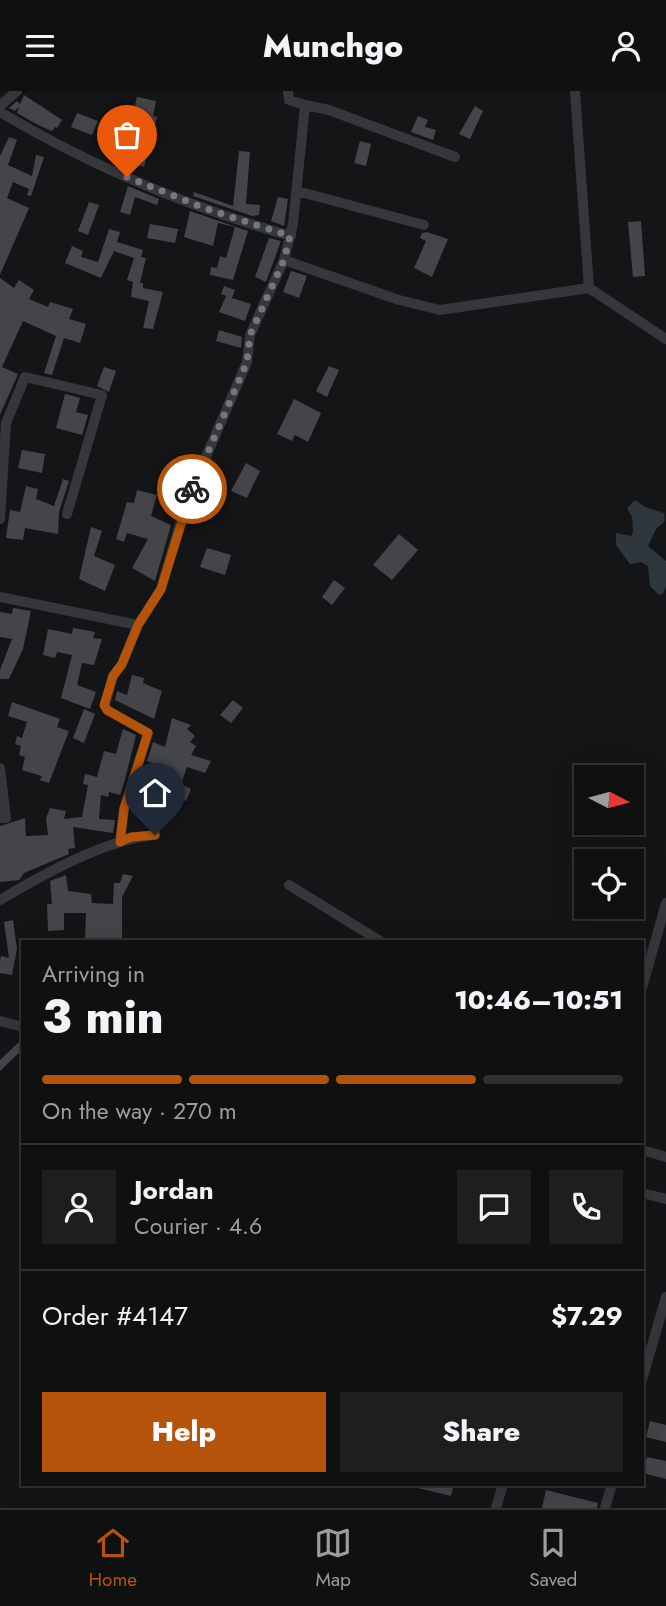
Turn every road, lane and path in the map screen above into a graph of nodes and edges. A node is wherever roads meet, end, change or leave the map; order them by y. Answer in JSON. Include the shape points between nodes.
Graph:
{"nodes":[{"id":1,"x":18,"y":91,"type":"edge"},
{"id":2,"x":289,"y":91,"type":"edge"},
{"id":3,"x":575,"y":91,"type":"edge"},
{"id":4,"x":305,"y":105,"type":"junction"},
{"id":5,"x":0,"y":106,"type":"edge"},
{"id":6,"x":0,"y":112,"type":"edge"},
{"id":7,"x":454,"y":157,"type":"dead end"},
{"id":8,"x":297,"y":191,"type":"junction"},
{"id":9,"x":424,"y":225,"type":"dead end"},
{"id":10,"x":290,"y":236,"type":"junction"},
{"id":11,"x":284,"y":260,"type":"junction"},
{"id":12,"x":589,"y":288,"type":"junction"},
{"id":13,"x":666,"y":339,"type":"edge"},
{"id":14,"x":3,"y":443,"type":"edge"},
{"id":15,"x":67,"y":514,"type":"dead end"},
{"id":16,"x":0,"y":519,"type":"edge"},
{"id":17,"x":0,"y":597,"type":"edge"},
{"id":18,"x":138,"y":625,"type":"junction"},
{"id":19,"x":0,"y":768,"type":"edge"},
{"id":20,"x":0,"y":818,"type":"edge"},
{"id":21,"x":155,"y":835,"type":"dead end"},
{"id":22,"x":120,"y":842,"type":"junction"},
{"id":23,"x":289,"y":885,"type":"dead end"},
{"id":24,"x":0,"y":900,"type":"edge"},
{"id":25,"x":666,"y":903,"type":"edge"},
{"id":26,"x":378,"y":940,"type":"edge"},
{"id":27,"x":644,"y":981,"type":"edge"},
{"id":28,"x":0,"y":1021,"type":"edge"},
{"id":29,"x":21,"y":1026,"type":"edge"},
{"id":30,"x":644,"y":1151,"type":"edge"},
{"id":31,"x":666,"y":1157,"type":"edge"},
{"id":32,"x":644,"y":1194,"type":"edge"},
{"id":33,"x":666,"y":1199,"type":"edge"},
{"id":34,"x":666,"y":1297,"type":"edge"},
{"id":35,"x":644,"y":1373,"type":"edge"},
{"id":36,"x":502,"y":1486,"type":"edge"},
{"id":37,"x":612,"y":1486,"type":"edge"},
{"id":38,"x":496,"y":1508,"type":"edge"},
{"id":39,"x":606,"y":1508,"type":"edge"}],
"edges":[{"from":1,"to":5,"type":"street"},
{"from":2,"to":4,"type":"street","via":[[289,100]]},
{"from":3,"to":12,"type":"street"},
{"from":4,"to":7,"type":"street"},
{"from":4,"to":8,"type":"street"},
{"from":6,"to":10,"type":"street","via":[[66,151],[145,185]]},
{"from":8,"to":9,"type":"street"},
{"from":8,"to":10,"type":"street"},
{"from":10,"to":11,"type":"street"},
{"from":11,"to":12,"type":"street","via":[[440,310]]},
{"from":11,"to":18,"type":"street","via":[[250,335],[247,362],[186,503],[161,589]]},
{"from":12,"to":13,"type":"street"},
{"from":14,"to":15,"type":"street","via":[[24,377],[102,395]]},
{"from":14,"to":16,"type":"street"},
{"from":17,"to":18,"type":"street"},
{"from":18,"to":22,"type":"street","via":[[104,705],[148,733],[124,809]]},
{"from":19,"to":20,"type":"street","via":[[6,818]]},
{"from":21,"to":22,"type":"street"},
{"from":22,"to":24,"type":"street","via":[[54,868]]},
{"from":23,"to":26,"type":"street"},
{"from":25,"to":27,"type":"street"},
{"from":28,"to":29,"type":"street"},
{"from":30,"to":31,"type":"street"},
{"from":32,"to":33,"type":"street"},
{"from":34,"to":35,"type":"street"},
{"from":36,"to":38,"type":"street"},
{"from":37,"to":39,"type":"street"}]}
